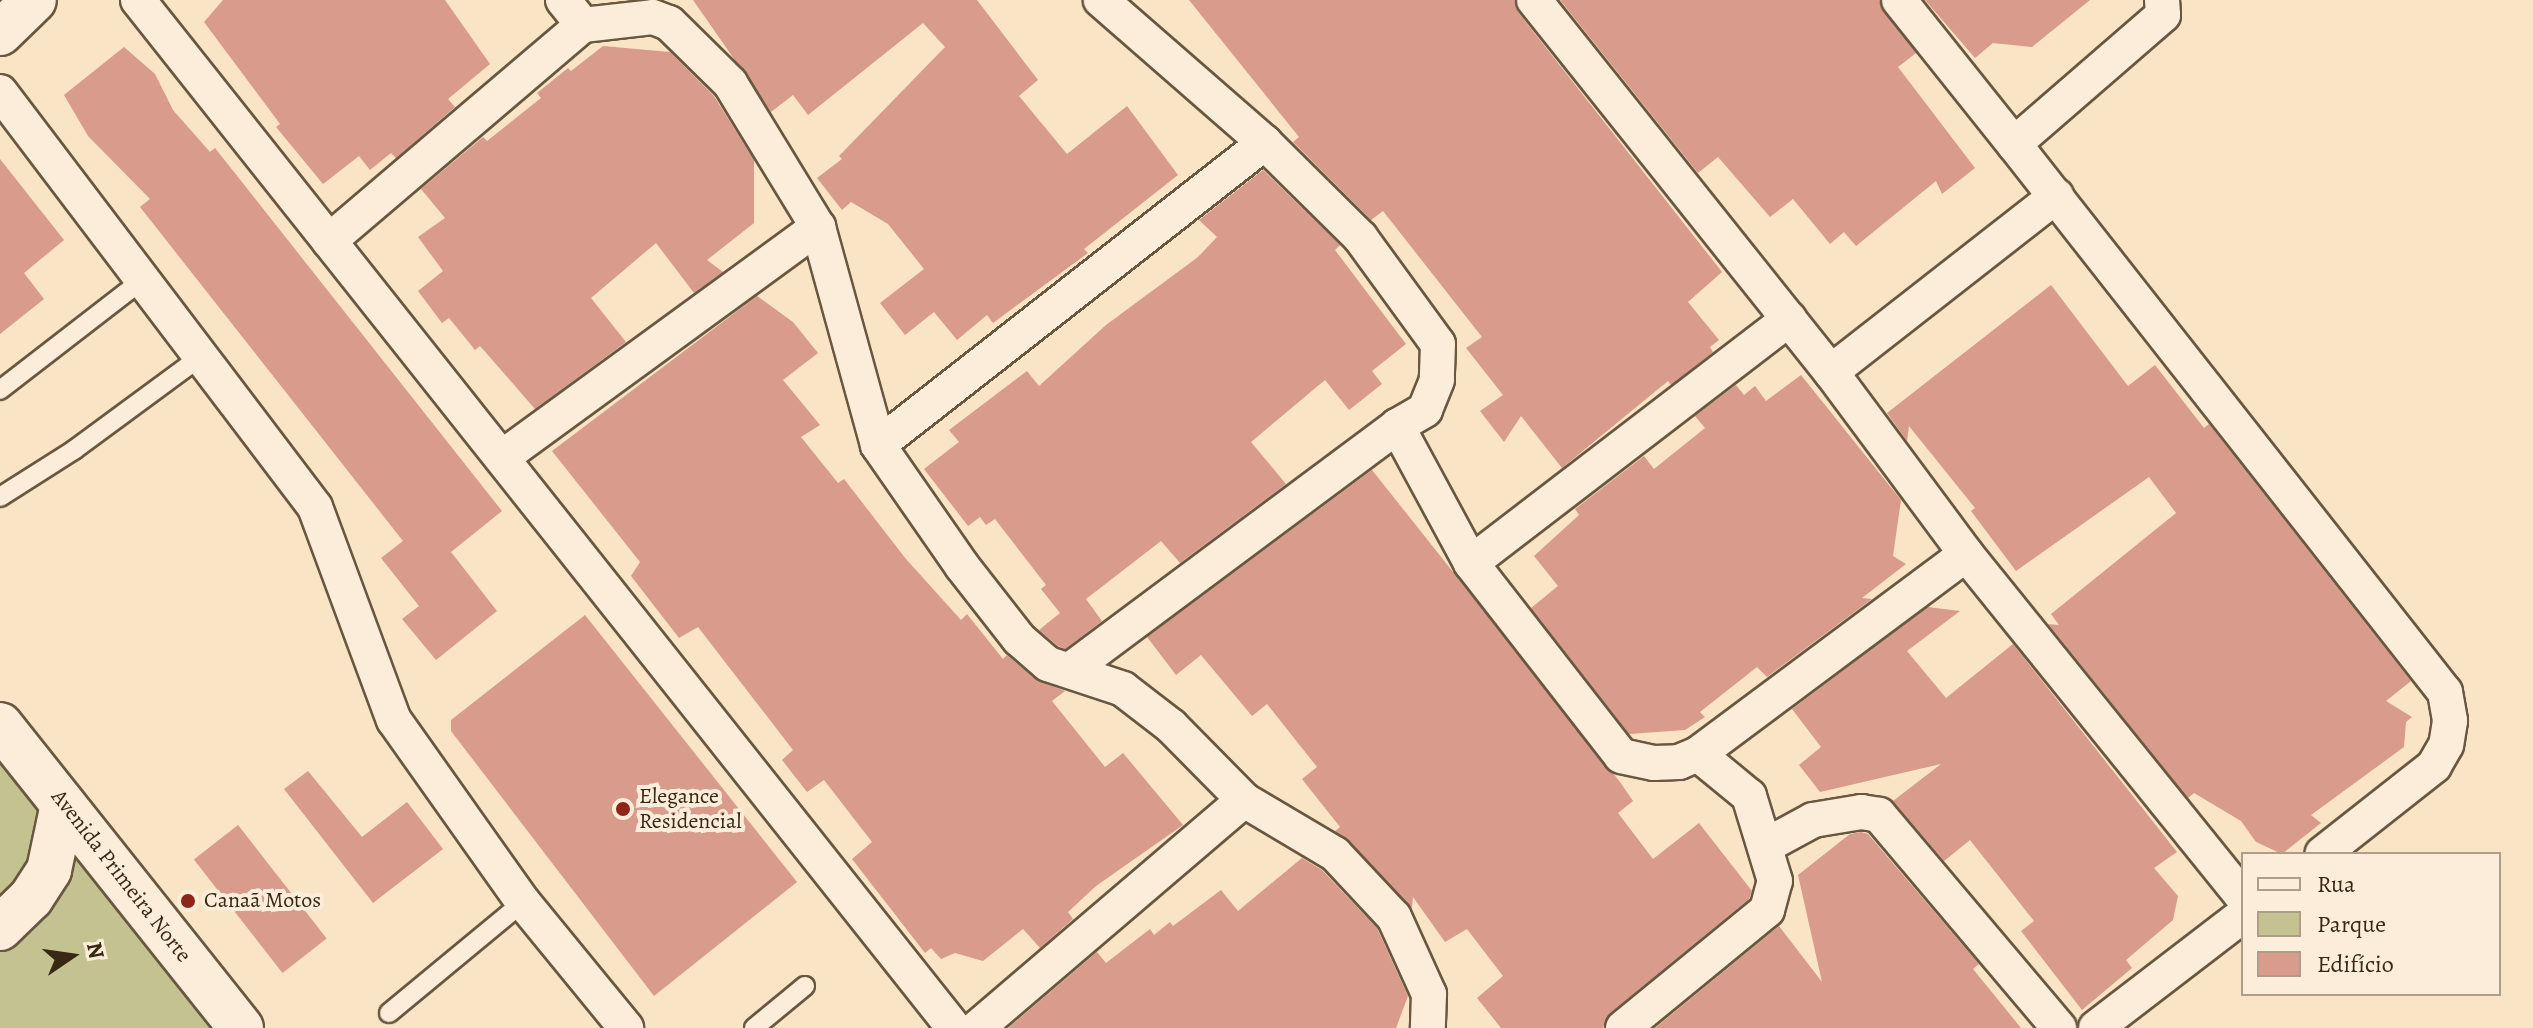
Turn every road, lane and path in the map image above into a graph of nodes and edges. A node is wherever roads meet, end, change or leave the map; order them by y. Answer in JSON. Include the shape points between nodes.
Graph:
{"nodes":[{"id":1,"x":34,"y":0,"type":"edge"},
{"id":2,"x":138,"y":0,"type":"edge"},
{"id":3,"x":1101,"y":0,"type":"edge"},
{"id":4,"x":1534,"y":0,"type":"edge"},
{"id":5,"x":1899,"y":0,"type":"edge"},
{"id":6,"x":2162,"y":0,"type":"edge"},
{"id":7,"x":573,"y":13,"type":"edge"},
{"id":8,"x":0,"y":33,"type":"edge"},
{"id":9,"x":0,"y":92,"type":"edge"},
{"id":10,"x":1265,"y":143,"type":"junction"},
{"id":11,"x":2014,"y":144,"type":"junction"},
{"id":12,"x":2056,"y":196,"type":"junction"},
{"id":13,"x":818,"y":227,"type":"junction"},
{"id":14,"x":329,"y":241,"type":"junction"},
{"id":15,"x":141,"y":281,"type":"junction"},
{"id":16,"x":1789,"y":319,"type":"junction"},
{"id":17,"x":199,"y":358,"type":"junction"},
{"id":18,"x":1831,"y":372,"type":"junction"},
{"id":19,"x":0,"y":390,"type":"edge"},
{"id":20,"x":1397,"y":426,"type":"junction"},
{"id":21,"x":878,"y":445,"type":"junction"},
{"id":22,"x":504,"y":456,"type":"junction"},
{"id":23,"x":0,"y":497,"type":"edge"},
{"id":24,"x":1966,"y":554,"type":"junction"},
{"id":25,"x":1471,"y":563,"type":"junction"},
{"id":26,"x":1070,"y":670,"type":"junction"},
{"id":27,"x":0,"y":725,"type":"edge"},
{"id":28,"x":1698,"y":754,"type":"junction"},
{"id":29,"x":1244,"y":800,"type":"junction"},
{"id":30,"x":63,"y":804,"type":"junction"},
{"id":31,"x":1767,"y":845,"type":"junction"},
{"id":32,"x":2325,"y":852,"type":"edge"},
{"id":33,"x":2241,"y":895,"type":"edge"},
{"id":34,"x":523,"y":902,"type":"junction"},
{"id":35,"x":2241,"y":917,"type":"edge"},
{"id":36,"x":0,"y":928,"type":"edge"},
{"id":37,"x":805,"y":986,"type":"dead end"},
{"id":38,"x":389,"y":1013,"type":"dead end"},
{"id":39,"x":241,"y":1028,"type":"edge"},
{"id":40,"x":626,"y":1028,"type":"edge"},
{"id":41,"x":754,"y":1028,"type":"edge"},
{"id":42,"x":954,"y":1028,"type":"edge"},
{"id":43,"x":977,"y":1028,"type":"edge"},
{"id":44,"x":1428,"y":1028,"type":"edge"},
{"id":45,"x":1623,"y":1028,"type":"edge"},
{"id":46,"x":2059,"y":1028,"type":"edge"},
{"id":47,"x":2096,"y":1028,"type":"edge"}],
"edges":[{"from":1,"to":8,"type":"main road"},
{"from":2,"to":14,"type":"street"},
{"from":3,"to":10,"type":"street"},
{"from":4,"to":16,"type":"street"},
{"from":5,"to":11,"type":"street"},
{"from":6,"to":11,"type":"street","via":[[2163,15]]},
{"from":7,"to":13,"type":"street","via":[[653,17],[669,23],[730,83]]},
{"from":7,"to":14,"type":"street"},
{"from":9,"to":15,"type":"street"},
{"from":10,"to":20,"type":"street","via":[[1360,237],[1438,344],[1437,380],[1425,410]]},
{"from":10,"to":21,"type":"street"},
{"from":11,"to":12,"type":"street"},
{"from":12,"to":18,"type":"street"},
{"from":12,"to":32,"type":"street","via":[[2445,692],[2450,721],[2446,745],[2434,766]]},
{"from":13,"to":21,"type":"street"},
{"from":13,"to":22,"type":"street"},
{"from":14,"to":22,"type":"street"},
{"from":15,"to":17,"type":"street"},
{"from":15,"to":19,"type":"lane"},
{"from":16,"to":18,"type":"street"},
{"from":16,"to":25,"type":"street"},
{"from":17,"to":23,"type":"lane"},
{"from":17,"to":34,"type":"street","via":[[315,507],[394,720]]},
{"from":18,"to":24,"type":"street"},
{"from":20,"to":25,"type":"street"},
{"from":20,"to":26,"type":"street"},
{"from":21,"to":26,"type":"street","via":[[1019,639],[1048,664]]},
{"from":22,"to":42,"type":"street"},
{"from":24,"to":28,"type":"street"},
{"from":24,"to":33,"type":"street"},
{"from":25,"to":28,"type":"street","via":[[1621,756],[1679,762]]},
{"from":26,"to":29,"type":"street","via":[[1135,698],[1171,726]]},
{"from":27,"to":30,"type":"main road","name":"Avenida Primeira Norte"},
{"from":28,"to":31,"type":"street","via":[[1749,796]]},
{"from":29,"to":43,"type":"street"},
{"from":29,"to":44,"type":"street","via":[[1335,854],[1394,917],[1429,994]]},
{"from":30,"to":36,"type":"main road","via":[[49,870],[31,898]]},
{"from":30,"to":39,"type":"main road","name":"Avenida Primeira Norte"},
{"from":31,"to":45,"type":"street","via":[[1775,881],[1767,910]]},
{"from":31,"to":46,"type":"street","via":[[1813,820],[1861,812],[1879,815]]},
{"from":34,"to":38,"type":"lane"},
{"from":34,"to":40,"type":"street"},
{"from":35,"to":47,"type":"street"},
{"from":37,"to":41,"type":"lane"}]}
